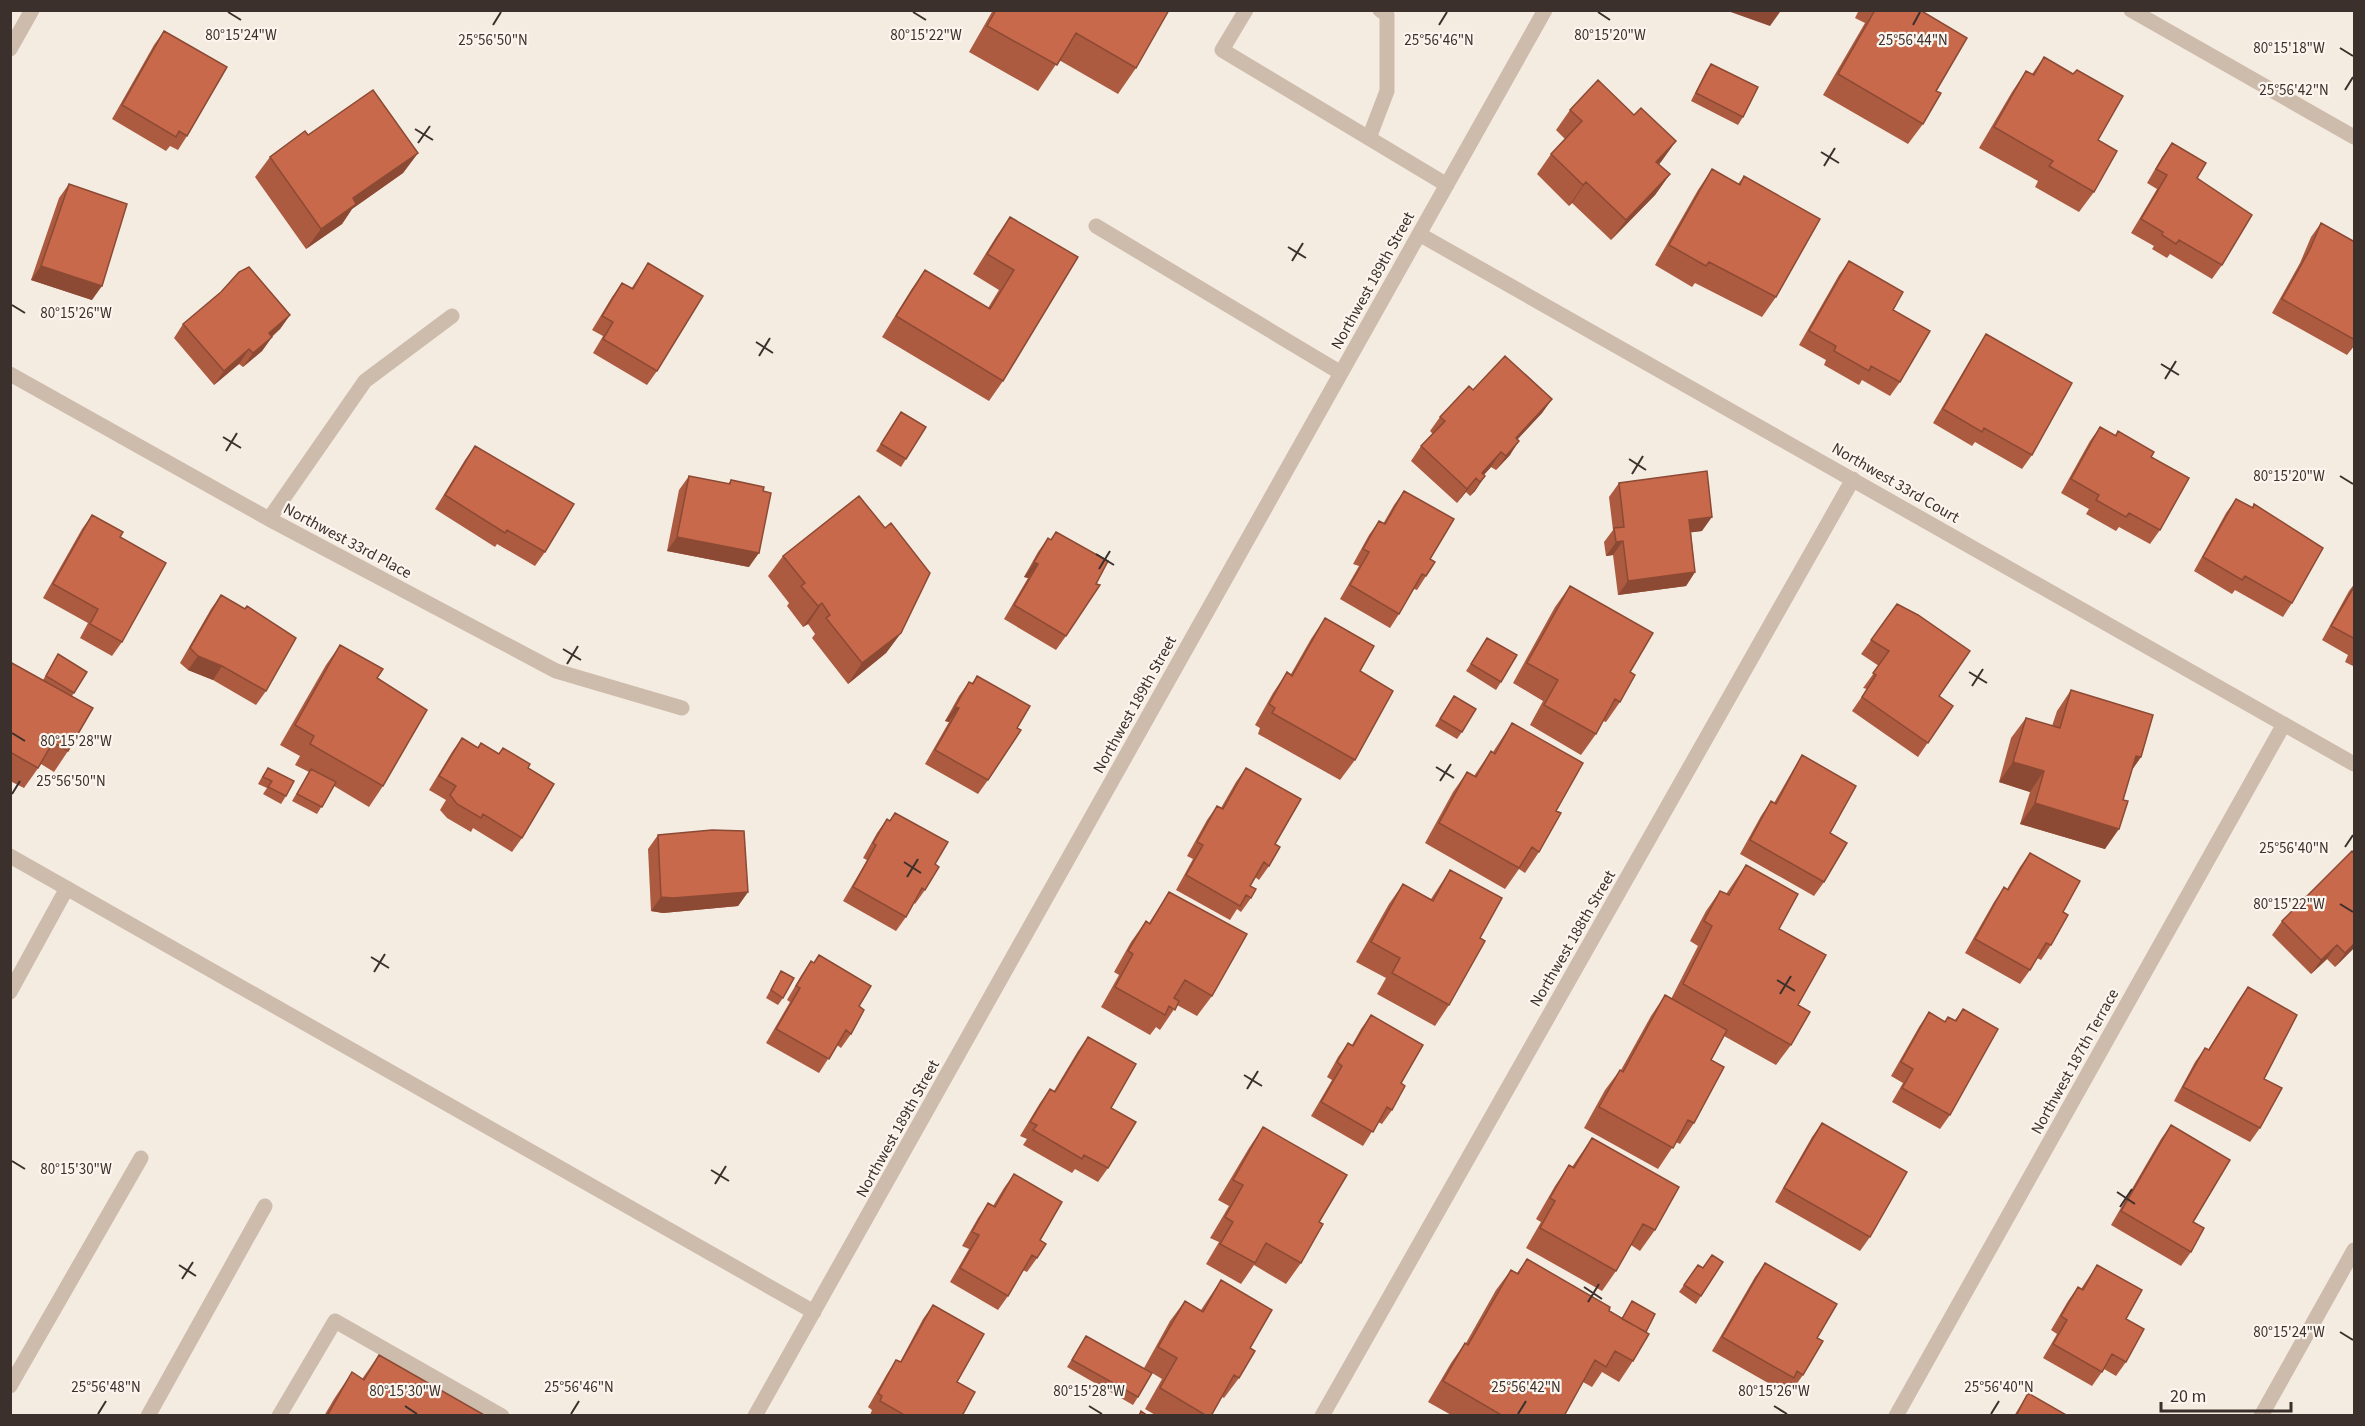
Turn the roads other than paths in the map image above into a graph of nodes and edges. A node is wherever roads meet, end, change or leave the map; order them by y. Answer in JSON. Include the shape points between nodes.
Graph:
{"nodes":[{"id":1,"x":32,"y":10,"type":"edge"},
{"id":2,"x":1246,"y":10,"type":"edge"},
{"id":3,"x":1380,"y":10,"type":"edge"},
{"id":4,"x":1545,"y":10,"type":"edge"},
{"id":5,"x":2131,"y":10,"type":"edge"},
{"id":6,"x":10,"y":49,"type":"edge"},
{"id":7,"x":2355,"y":137,"type":"edge"},
{"id":8,"x":1369,"y":138,"type":"junction"},
{"id":9,"x":1447,"y":184,"type":"junction"},
{"id":10,"x":1096,"y":226,"type":"dead end"},
{"id":11,"x":1419,"y":234,"type":"junction"},
{"id":12,"x":452,"y":316,"type":"dead end"},
{"id":13,"x":1341,"y":373,"type":"junction"},
{"id":14,"x":10,"y":374,"type":"edge"},
{"id":15,"x":1853,"y":479,"type":"junction"},
{"id":16,"x":269,"y":519,"type":"junction"},
{"id":17,"x":681,"y":708,"type":"dead end"},
{"id":18,"x":2284,"y":724,"type":"junction"},
{"id":19,"x":2355,"y":764,"type":"edge"},
{"id":20,"x":10,"y":856,"type":"edge"},
{"id":21,"x":67,"y":888,"type":"junction"},
{"id":22,"x":10,"y":992,"type":"edge"},
{"id":23,"x":141,"y":1158,"type":"dead end"},
{"id":24,"x":265,"y":1206,"type":"dead end"},
{"id":25,"x":2355,"y":1250,"type":"edge"},
{"id":26,"x":814,"y":1312,"type":"junction"},
{"id":27,"x":10,"y":1386,"type":"edge"},
{"id":28,"x":148,"y":1416,"type":"edge"},
{"id":29,"x":279,"y":1416,"type":"edge"},
{"id":30,"x":502,"y":1416,"type":"edge"},
{"id":31,"x":755,"y":1416,"type":"edge"},
{"id":32,"x":1322,"y":1416,"type":"edge"},
{"id":33,"x":1896,"y":1416,"type":"edge"},
{"id":34,"x":2261,"y":1416,"type":"edge"}],
"edges":[{"from":1,"to":6,"type":"street"},
{"from":2,"to":8,"type":"street","via":[[1222,50]]},
{"from":3,"to":8,"type":"street","via":[[1388,15],[1387,92]]},
{"from":4,"to":9,"type":"street","name":"Northwest 189th Street"},
{"from":5,"to":7,"type":"street"},
{"from":8,"to":9,"type":"street"},
{"from":9,"to":11,"type":"street","name":"Northwest 189th Street"},
{"from":10,"to":13,"type":"street"},
{"from":11,"to":13,"type":"street","name":"Northwest 189th Street"},
{"from":11,"to":15,"type":"street","name":"Northwest 33rd Court"},
{"from":12,"to":16,"type":"street","via":[[365,381]]},
{"from":13,"to":26,"type":"street","name":"Northwest 189th Street"},
{"from":14,"to":16,"type":"street","name":"Northwest 33rd Place"},
{"from":15,"to":18,"type":"street","name":"Northwest 33rd Court"},
{"from":15,"to":32,"type":"street","name":"Northwest 188th Street"},
{"from":16,"to":17,"type":"street","name":"Northwest 33rd Place","via":[[556,671]]},
{"from":18,"to":19,"type":"street","name":"Northwest 33rd Court"},
{"from":18,"to":33,"type":"street","name":"Northwest 187th Terrace"},
{"from":20,"to":21,"type":"street"},
{"from":21,"to":22,"type":"street"},
{"from":21,"to":26,"type":"street"},
{"from":23,"to":27,"type":"street"},
{"from":24,"to":28,"type":"street"},
{"from":25,"to":34,"type":"street"},
{"from":26,"to":31,"type":"street","name":"Northwest 189th Street"},
{"from":29,"to":30,"type":"street","via":[[335,1321]]}]}
